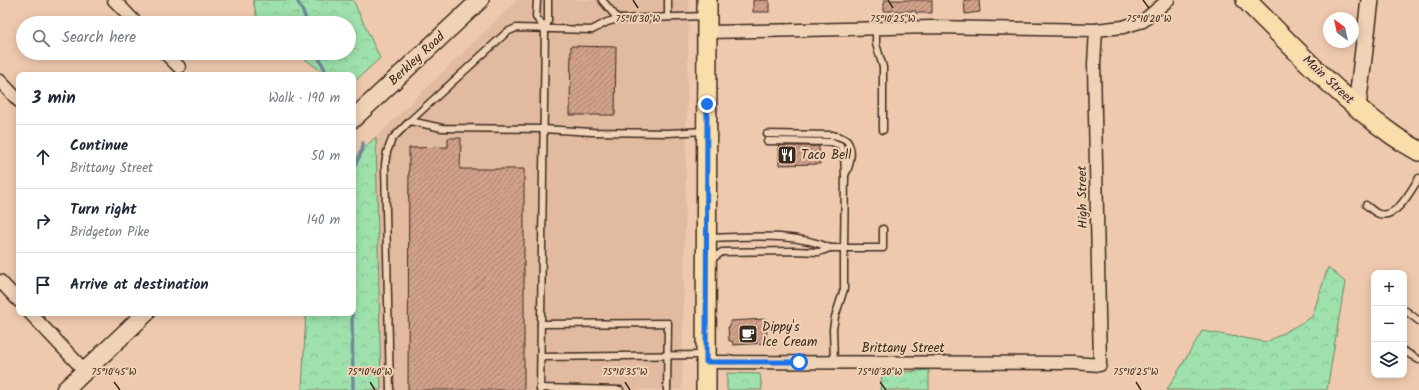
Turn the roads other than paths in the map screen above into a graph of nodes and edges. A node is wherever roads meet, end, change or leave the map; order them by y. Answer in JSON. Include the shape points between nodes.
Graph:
{"nodes":[{"id":1,"x":114,"y":0,"type":"edge"},
{"id":2,"x":480,"y":0,"type":"edge"},
{"id":3,"x":537,"y":0,"type":"edge"},
{"id":4,"x":548,"y":0,"type":"edge"},
{"id":5,"x":602,"y":0,"type":"edge"},
{"id":6,"x":668,"y":0,"type":"edge"},
{"id":7,"x":1168,"y":0,"type":"edge"},
{"id":8,"x":1246,"y":0,"type":"edge"},
{"id":9,"x":1370,"y":0,"type":"edge"},
{"id":10,"x":129,"y":16,"type":"edge"},
{"id":11,"x":707,"y":16,"type":"edge"},
{"id":12,"x":668,"y":17,"type":"junction"},
{"id":13,"x":618,"y":19,"type":"junction"},
{"id":14,"x":876,"y":28,"type":"junction"},
{"id":15,"x":545,"y":29,"type":"junction"},
{"id":16,"x":1096,"y":30,"type":"junction"},
{"id":17,"x":172,"y":60,"type":"edge"},
{"id":18,"x":179,"y":67,"type":"dead end"},
{"id":19,"x":0,"y":81,"type":"edge"},
{"id":20,"x":16,"y":98,"type":"edge"},
{"id":21,"x":1357,"y":107,"type":"junction"},
{"id":22,"x":356,"y":116,"type":"edge"},
{"id":23,"x":410,"y":121,"type":"junction"},
{"id":24,"x":543,"y":129,"type":"junction"},
{"id":25,"x":883,"y":130,"type":"dead end"},
{"id":26,"x":707,"y":131,"type":"junction"},
{"id":27,"x":767,"y":138,"type":"dead end"},
{"id":28,"x":1419,"y":151,"type":"edge"},
{"id":29,"x":1419,"y":178,"type":"edge"},
{"id":30,"x":1366,"y":205,"type":"dead end"},
{"id":31,"x":883,"y":229,"type":"dead end"},
{"id":32,"x":707,"y":238,"type":"junction"},
{"id":33,"x":830,"y":248,"type":"junction"},
{"id":34,"x":844,"y":248,"type":"junction"},
{"id":35,"x":706,"y":263,"type":"junction"},
{"id":36,"x":0,"y":281,"type":"edge"},
{"id":37,"x":16,"y":298,"type":"edge"},
{"id":38,"x":1407,"y":313,"type":"edge"},
{"id":39,"x":33,"y":316,"type":"edge"},
{"id":40,"x":143,"y":316,"type":"edge"},
{"id":41,"x":1419,"y":321,"type":"edge"},
{"id":42,"x":541,"y":324,"type":"junction"},
{"id":43,"x":1407,"y":352,"type":"edge"},
{"id":44,"x":667,"y":355,"type":"junction"},
{"id":45,"x":541,"y":357,"type":"junction"},
{"id":46,"x":706,"y":358,"type":"junction"},
{"id":47,"x":1419,"y":360,"type":"edge"},
{"id":48,"x":834,"y":362,"type":"junction"},
{"id":49,"x":1100,"y":365,"type":"joint"},
{"id":50,"x":85,"y":372,"type":"junction"},
{"id":51,"x":540,"y":389,"type":"edge"},
{"id":52,"x":65,"y":390,"type":"edge"},
{"id":53,"x":390,"y":390,"type":"edge"},
{"id":54,"x":620,"y":390,"type":"edge"},
{"id":55,"x":667,"y":390,"type":"edge"},
{"id":56,"x":706,"y":390,"type":"edge"}],
"edges":[{"from":1,"to":10,"type":"street"},
{"from":2,"to":22,"type":"street","name":"Berkley Road"},
{"from":3,"to":15,"type":"lane","via":[[536,18]]},
{"from":4,"to":15,"type":"lane","via":[[548,21]]},
{"from":5,"to":13,"type":"lane"},
{"from":6,"to":12,"type":"lane"},
{"from":7,"to":16,"type":"street","via":[[1143,21],[1123,27]]},
{"from":8,"to":21,"type":"main road","name":"Main Street"},
{"from":9,"to":21,"type":"street"},
{"from":11,"to":12,"type":"lane"},
{"from":11,"to":14,"type":"street"},
{"from":11,"to":26,"type":"main road"},
{"from":12,"to":13,"type":"lane"},
{"from":13,"to":15,"type":"lane","via":[[592,30]]},
{"from":14,"to":16,"type":"street"},
{"from":14,"to":25,"type":"lane","via":[[876,44],[883,67]]},
{"from":15,"to":23,"type":"lane","via":[[516,28],[507,32]]},
{"from":15,"to":24,"type":"lane"},
{"from":16,"to":49,"type":"street","name":"High Street","via":[[1094,64]]},
{"from":17,"to":18,"type":"street"},
{"from":19,"to":20,"type":"street"},
{"from":21,"to":28,"type":"main road","name":"Main Street","via":[[1391,134]]},
{"from":23,"to":24,"type":"lane","via":[[442,128]]},
{"from":23,"to":53,"type":"lane","via":[[392,139],[385,164]]},
{"from":24,"to":26,"type":"lane","via":[[668,133]]},
{"from":24,"to":42,"type":"lane"},
{"from":26,"to":32,"type":"main road"},
{"from":27,"to":34,"type":"lane","via":[[832,135],[846,140],[850,148],[850,165],[845,175]]},
{"from":29,"to":30,"type":"lane","via":[[1397,209],[1388,215],[1378,214]]},
{"from":31,"to":34,"type":"lane","via":[[883,248]]},
{"from":32,"to":33,"type":"lane","via":[[778,237]]},
{"from":32,"to":35,"type":"main road"},
{"from":33,"to":34,"type":"lane"},
{"from":33,"to":35,"type":"lane","via":[[819,252],[722,252]]},
{"from":34,"to":48,"type":"lane","via":[[844,289],[834,323]]},
{"from":35,"to":46,"type":"main road"},
{"from":36,"to":37,"type":"street"},
{"from":38,"to":41,"type":"lane"},
{"from":39,"to":50,"type":"street"},
{"from":40,"to":50,"type":"street"},
{"from":42,"to":44,"type":"lane","via":[[668,323]]},
{"from":42,"to":45,"type":"lane"},
{"from":43,"to":47,"type":"lane"},
{"from":44,"to":45,"type":"lane"},
{"from":44,"to":46,"type":"lane"},
{"from":44,"to":55,"type":"lane"},
{"from":45,"to":51,"type":"lane"},
{"from":46,"to":48,"type":"street","name":"Brittany Street"},
{"from":46,"to":56,"type":"main road"},
{"from":48,"to":49,"type":"street","name":"Brittany Street"},
{"from":50,"to":52,"type":"street"},
{"from":51,"to":54,"type":"lane"}]}
